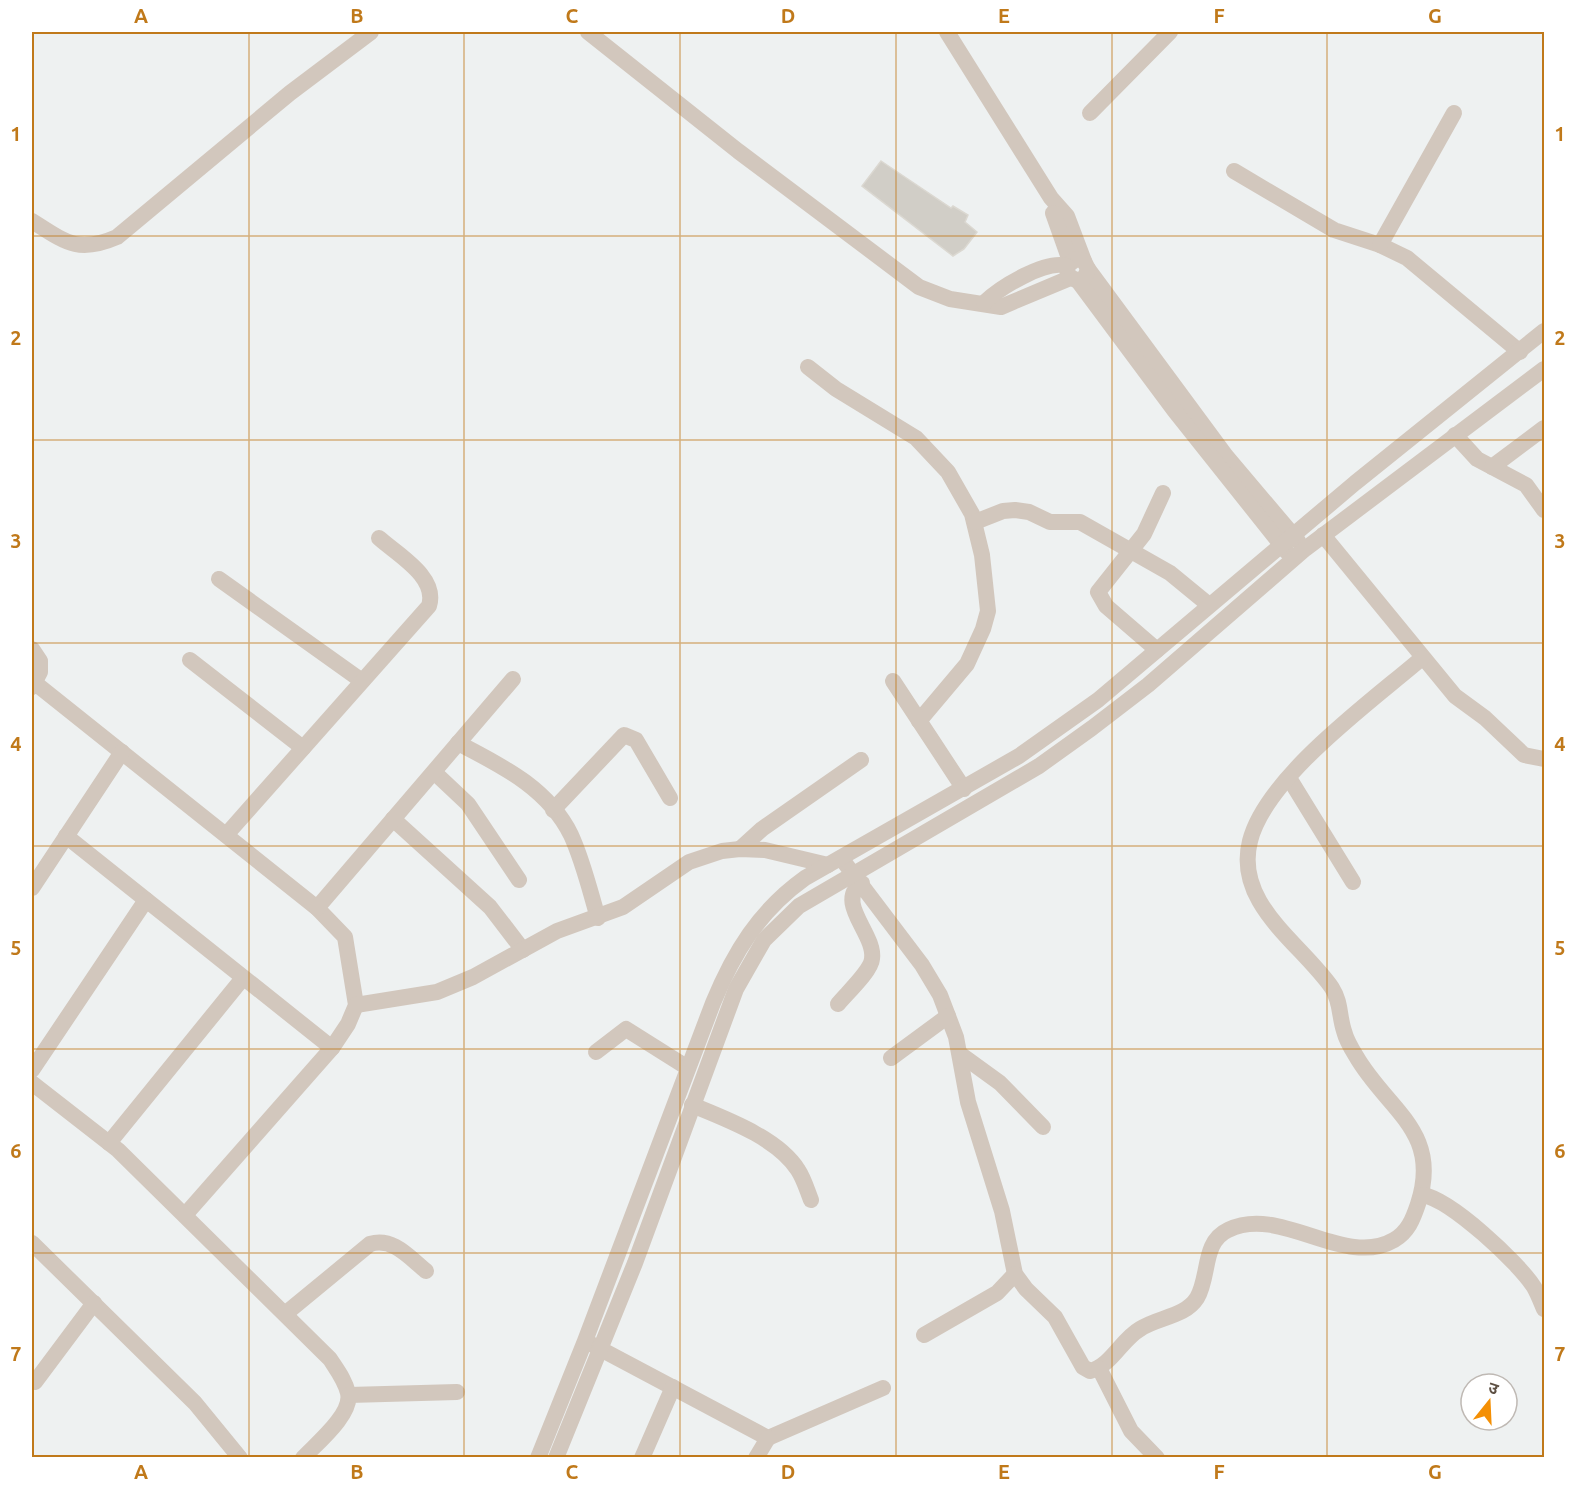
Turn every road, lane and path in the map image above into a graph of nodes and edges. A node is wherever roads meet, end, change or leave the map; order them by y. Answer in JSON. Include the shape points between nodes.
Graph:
{"nodes":[{"id":1,"x":371,"y":32,"type":"edge"},
{"id":2,"x":947,"y":32,"type":"edge"},
{"id":3,"x":1170,"y":32,"type":"edge"},
{"id":4,"x":598,"y":35,"type":"edge"},
{"id":5,"x":1090,"y":113,"type":"dead end"},
{"id":6,"x":1454,"y":113,"type":"dead end"},
{"id":7,"x":1233,"y":171,"type":"dead end"},
{"id":8,"x":32,"y":221,"type":"edge"},
{"id":9,"x":1380,"y":245,"type":"junction"},
{"id":10,"x":1076,"y":269,"type":"junction"},
{"id":11,"x":1545,"y":331,"type":"edge"},
{"id":12,"x":1520,"y":352,"type":"junction"},
{"id":13,"x":808,"y":367,"type":"dead end"},
{"id":14,"x":1545,"y":369,"type":"edge"},
{"id":15,"x":1545,"y":428,"type":"edge"},
{"id":16,"x":1455,"y":435,"type":"junction"},
{"id":17,"x":1492,"y":467,"type":"junction"},
{"id":18,"x":1163,"y":493,"type":"dead end"},
{"id":19,"x":1545,"y":510,"type":"edge"},
{"id":20,"x":975,"y":522,"type":"junction"},
{"id":21,"x":1323,"y":535,"type":"junction"},
{"id":22,"x":379,"y":538,"type":"dead end"},
{"id":23,"x":1287,"y":539,"type":"junction"},
{"id":24,"x":1131,"y":552,"type":"junction"},
{"id":25,"x":1299,"y":554,"type":"junction"},
{"id":26,"x":219,"y":579,"type":"dead end"},
{"id":27,"x":1209,"y":605,"type":"junction"},
{"id":28,"x":32,"y":650,"type":"edge"},
{"id":29,"x":1157,"y":650,"type":"junction"},
{"id":30,"x":1422,"y":658,"type":"junction"},
{"id":31,"x":190,"y":660,"type":"dead end"},
{"id":32,"x":513,"y":679,"type":"dead end"},
{"id":33,"x":362,"y":681,"type":"junction"},
{"id":34,"x":893,"y":681,"type":"dead end"},
{"id":35,"x":33,"y":685,"type":"edge"},
{"id":36,"x":919,"y":722,"type":"junction"},
{"id":37,"x":458,"y":743,"type":"junction"},
{"id":38,"x":303,"y":748,"type":"junction"},
{"id":39,"x":122,"y":753,"type":"junction"},
{"id":40,"x":1545,"y":759,"type":"edge"},
{"id":41,"x":861,"y":760,"type":"dead end"},
{"id":42,"x":434,"y":771,"type":"junction"},
{"id":43,"x":1289,"y":778,"type":"junction"},
{"id":44,"x":964,"y":789,"type":"junction"},
{"id":45,"x":670,"y":798,"type":"dead end"},
{"id":46,"x":553,"y":810,"type":"junction"},
{"id":47,"x":393,"y":819,"type":"junction"},
{"id":48,"x":226,"y":835,"type":"junction"},
{"id":49,"x":66,"y":836,"type":"junction"},
{"id":50,"x":740,"y":849,"type":"junction"},
{"id":51,"x":834,"y":862,"type":"junction"},
{"id":52,"x":858,"y":878,"type":"junction"},
{"id":53,"x":519,"y":880,"type":"dead end"},
{"id":54,"x":1353,"y":882,"type":"dead end"},
{"id":55,"x":32,"y":888,"type":"edge"},
{"id":56,"x":146,"y":900,"type":"junction"},
{"id":57,"x":317,"y":908,"type":"junction"},
{"id":58,"x":598,"y":918,"type":"junction"},
{"id":59,"x":523,"y":950,"type":"junction"},
{"id":60,"x":243,"y":978,"type":"junction"},
{"id":61,"x":838,"y":1004,"type":"dead end"},
{"id":62,"x":356,"y":1005,"type":"junction"},
{"id":63,"x":948,"y":1017,"type":"junction"},
{"id":64,"x":332,"y":1048,"type":"junction"},
{"id":65,"x":596,"y":1052,"type":"dead end"},
{"id":66,"x":960,"y":1054,"type":"junction"},
{"id":67,"x":891,"y":1058,"type":"dead end"},
{"id":68,"x":688,"y":1068,"type":"junction"},
{"id":69,"x":32,"y":1070,"type":"edge"},
{"id":70,"x":32,"y":1083,"type":"edge"},
{"id":71,"x":692,"y":1105,"type":"junction"},
{"id":72,"x":1043,"y":1127,"type":"dead end"},
{"id":73,"x":110,"y":1143,"type":"junction"},
{"id":74,"x":1420,"y":1199,"type":"junction"},
{"id":75,"x":811,"y":1200,"type":"dead end"},
{"id":76,"x":185,"y":1215,"type":"junction"},
{"id":77,"x":32,"y":1243,"type":"edge"},
{"id":78,"x":426,"y":1271,"type":"dead end"},
{"id":79,"x":1015,"y":1274,"type":"junction"},
{"id":80,"x":94,"y":1302,"type":"junction"},
{"id":81,"x":1545,"y":1309,"type":"edge"},
{"id":82,"x":285,"y":1314,"type":"junction"},
{"id":83,"x":924,"y":1335,"type":"dead end"},
{"id":84,"x":592,"y":1345,"type":"junction"},
{"id":85,"x":1099,"y":1368,"type":"junction"},
{"id":86,"x":34,"y":1382,"type":"dead end"},
{"id":87,"x":673,"y":1387,"type":"junction"},
{"id":88,"x":883,"y":1388,"type":"dead end"},
{"id":89,"x":457,"y":1392,"type":"dead end"},
{"id":90,"x":349,"y":1395,"type":"junction"},
{"id":91,"x":768,"y":1438,"type":"junction"},
{"id":92,"x":240,"y":1458,"type":"edge"},
{"id":93,"x":303,"y":1458,"type":"edge"},
{"id":94,"x":537,"y":1458,"type":"edge"},
{"id":95,"x":556,"y":1458,"type":"edge"},
{"id":96,"x":642,"y":1458,"type":"edge"},
{"id":97,"x":756,"y":1458,"type":"edge"},
{"id":98,"x":1157,"y":1458,"type":"edge"}],
"edges":[{"from":1,"to":8,"type":"street","via":[[290,93],[117,237],[98,246],[84,247]]},
{"from":2,"to":10,"type":"street","via":[[1051,198],[1067,216]]},
{"from":3,"to":5,"type":"street"},
{"from":4,"to":10,"type":"street","via":[[898,274],[936,295],[1001,307]]},
{"from":6,"to":9,"type":"street"},
{"from":7,"to":9,"type":"street","via":[[1334,230]]},
{"from":9,"to":12,"type":"street","via":[[1425,271]]},
{"from":10,"to":23,"type":"street","via":[[1181,419]]},
{"from":11,"to":12,"type":"street"},
{"from":12,"to":23,"type":"street"},
{"from":13,"to":20,"type":"street","via":[[836,389],[916,438],[948,472]]},
{"from":14,"to":16,"type":"street"},
{"from":15,"to":17,"type":"street"},
{"from":16,"to":17,"type":"street","via":[[1478,459]]},
{"from":16,"to":21,"type":"street"},
{"from":17,"to":19,"type":"street","via":[[1526,485]]},
{"from":18,"to":24,"type":"street"},
{"from":20,"to":24,"type":"street","via":[[1003,511],[1029,512],[1050,522],[1080,522]]},
{"from":20,"to":36,"type":"street","via":[[988,596],[983,629],[961,672]]},
{"from":21,"to":25,"type":"street"},
{"from":21,"to":30,"type":"street"},
{"from":22,"to":33,"type":"street","via":[[424,578],[431,597],[429,606]]},
{"from":23,"to":25,"type":"street"},
{"from":23,"to":27,"type":"street"},
{"from":24,"to":27,"type":"street","via":[[1170,573]]},
{"from":24,"to":29,"type":"street","via":[[1098,592],[1100,599]]},
{"from":25,"to":52,"type":"street","via":[[1148,685],[1039,766]]},
{"from":26,"to":33,"type":"street"},
{"from":27,"to":29,"type":"street"},
{"from":28,"to":35,"type":"street","via":[[40,661]]},
{"from":29,"to":44,"type":"street","via":[[1072,719]]},
{"from":30,"to":40,"type":"street","via":[[1455,696],[1494,726],[1513,747],[1524,755]]},
{"from":30,"to":43,"type":"street"},
{"from":31,"to":38,"type":"street"},
{"from":32,"to":37,"type":"street"},
{"from":33,"to":38,"type":"street"},
{"from":34,"to":36,"type":"street"},
{"from":35,"to":39,"type":"street"},
{"from":36,"to":44,"type":"street"},
{"from":37,"to":42,"type":"street"},
{"from":37,"to":46,"type":"street","via":[[512,771]]},
{"from":38,"to":48,"type":"street"},
{"from":39,"to":48,"type":"street"},
{"from":39,"to":49,"type":"street"},
{"from":41,"to":50,"type":"street","via":[[762,829]]},
{"from":42,"to":47,"type":"street"},
{"from":42,"to":53,"type":"street","via":[[468,804]]},
{"from":43,"to":54,"type":"street"},
{"from":43,"to":74,"type":"street","via":[[1262,812],[1252,835],[1247,862],[1252,891],[1333,990],[1356,1056],[1418,1140],[1425,1171]]},
{"from":44,"to":51,"type":"street"},
{"from":45,"to":46,"type":"street","via":[[636,740],[624,735]]},
{"from":46,"to":58,"type":"street","via":[[571,836]]},
{"from":47,"to":57,"type":"street"},
{"from":47,"to":59,"type":"street","via":[[490,907]]},
{"from":48,"to":57,"type":"street"},
{"from":49,"to":55,"type":"street"},
{"from":49,"to":56,"type":"street"},
{"from":50,"to":51,"type":"street"},
{"from":50,"to":58,"type":"street","via":[[689,862],[623,907]]},
{"from":51,"to":52,"type":"street"},
{"from":51,"to":68,"type":"street","via":[[786,892],[752,928],[726,972]]},
{"from":52,"to":61,"type":"street","via":[[850,899],[867,934],[872,959]]},
{"from":52,"to":63,"type":"street","via":[[933,982]]},
{"from":52,"to":71,"type":"street","via":[[799,906],[754,954],[736,989]]},
{"from":56,"to":60,"type":"street"},
{"from":56,"to":69,"type":"street"},
{"from":57,"to":62,"type":"street","via":[[345,937]]},
{"from":58,"to":59,"type":"street","via":[[557,932]]},
{"from":59,"to":62,"type":"street","via":[[437,992]]},
{"from":60,"to":64,"type":"street"},
{"from":60,"to":73,"type":"street"},
{"from":62,"to":64,"type":"street"},
{"from":63,"to":66,"type":"street"},
{"from":63,"to":67,"type":"street"},
{"from":64,"to":76,"type":"street"},
{"from":65,"to":68,"type":"street","via":[[626,1029]]},
{"from":66,"to":72,"type":"street","via":[[1000,1083]]},
{"from":66,"to":79,"type":"street","via":[[968,1102],[1002,1211]]},
{"from":68,"to":84,"type":"street"},
{"from":70,"to":73,"type":"street"},
{"from":71,"to":75,"type":"street","via":[[738,1123],[763,1139],[798,1169]]},
{"from":71,"to":84,"type":"street","via":[[635,1263]]},
{"from":73,"to":76,"type":"street"},
{"from":74,"to":81,"type":"street","via":[[1423,1194],[1435,1197],[1460,1214],[1520,1270]]},
{"from":74,"to":85,"type":"street","via":[[1405,1232],[1379,1247],[1364,1249],[1338,1244],[1282,1227],[1251,1224],[1231,1228],[1214,1243],[1198,1296],[1190,1306],[1137,1330]]},
{"from":76,"to":82,"type":"street"},
{"from":77,"to":80,"type":"street"},
{"from":78,"to":82,"type":"street","via":[[400,1249],[380,1241],[370,1244]]},
{"from":79,"to":83,"type":"street","via":[[997,1293]]},
{"from":79,"to":85,"type":"street","via":[[1055,1317],[1083,1367],[1090,1371]]},
{"from":80,"to":86,"type":"street"},
{"from":80,"to":92,"type":"street","via":[[195,1403]]},
{"from":82,"to":90,"type":"street","via":[[330,1359]]},
{"from":84,"to":87,"type":"street"},
{"from":84,"to":94,"type":"street"},
{"from":84,"to":95,"type":"street"},
{"from":85,"to":98,"type":"street","via":[[1131,1431]]},
{"from":87,"to":91,"type":"street"},
{"from":87,"to":96,"type":"street"},
{"from":88,"to":91,"type":"street"},
{"from":89,"to":90,"type":"street"},
{"from":90,"to":93,"type":"street","via":[[347,1408],[335,1425]]},
{"from":91,"to":97,"type":"street"}]}
